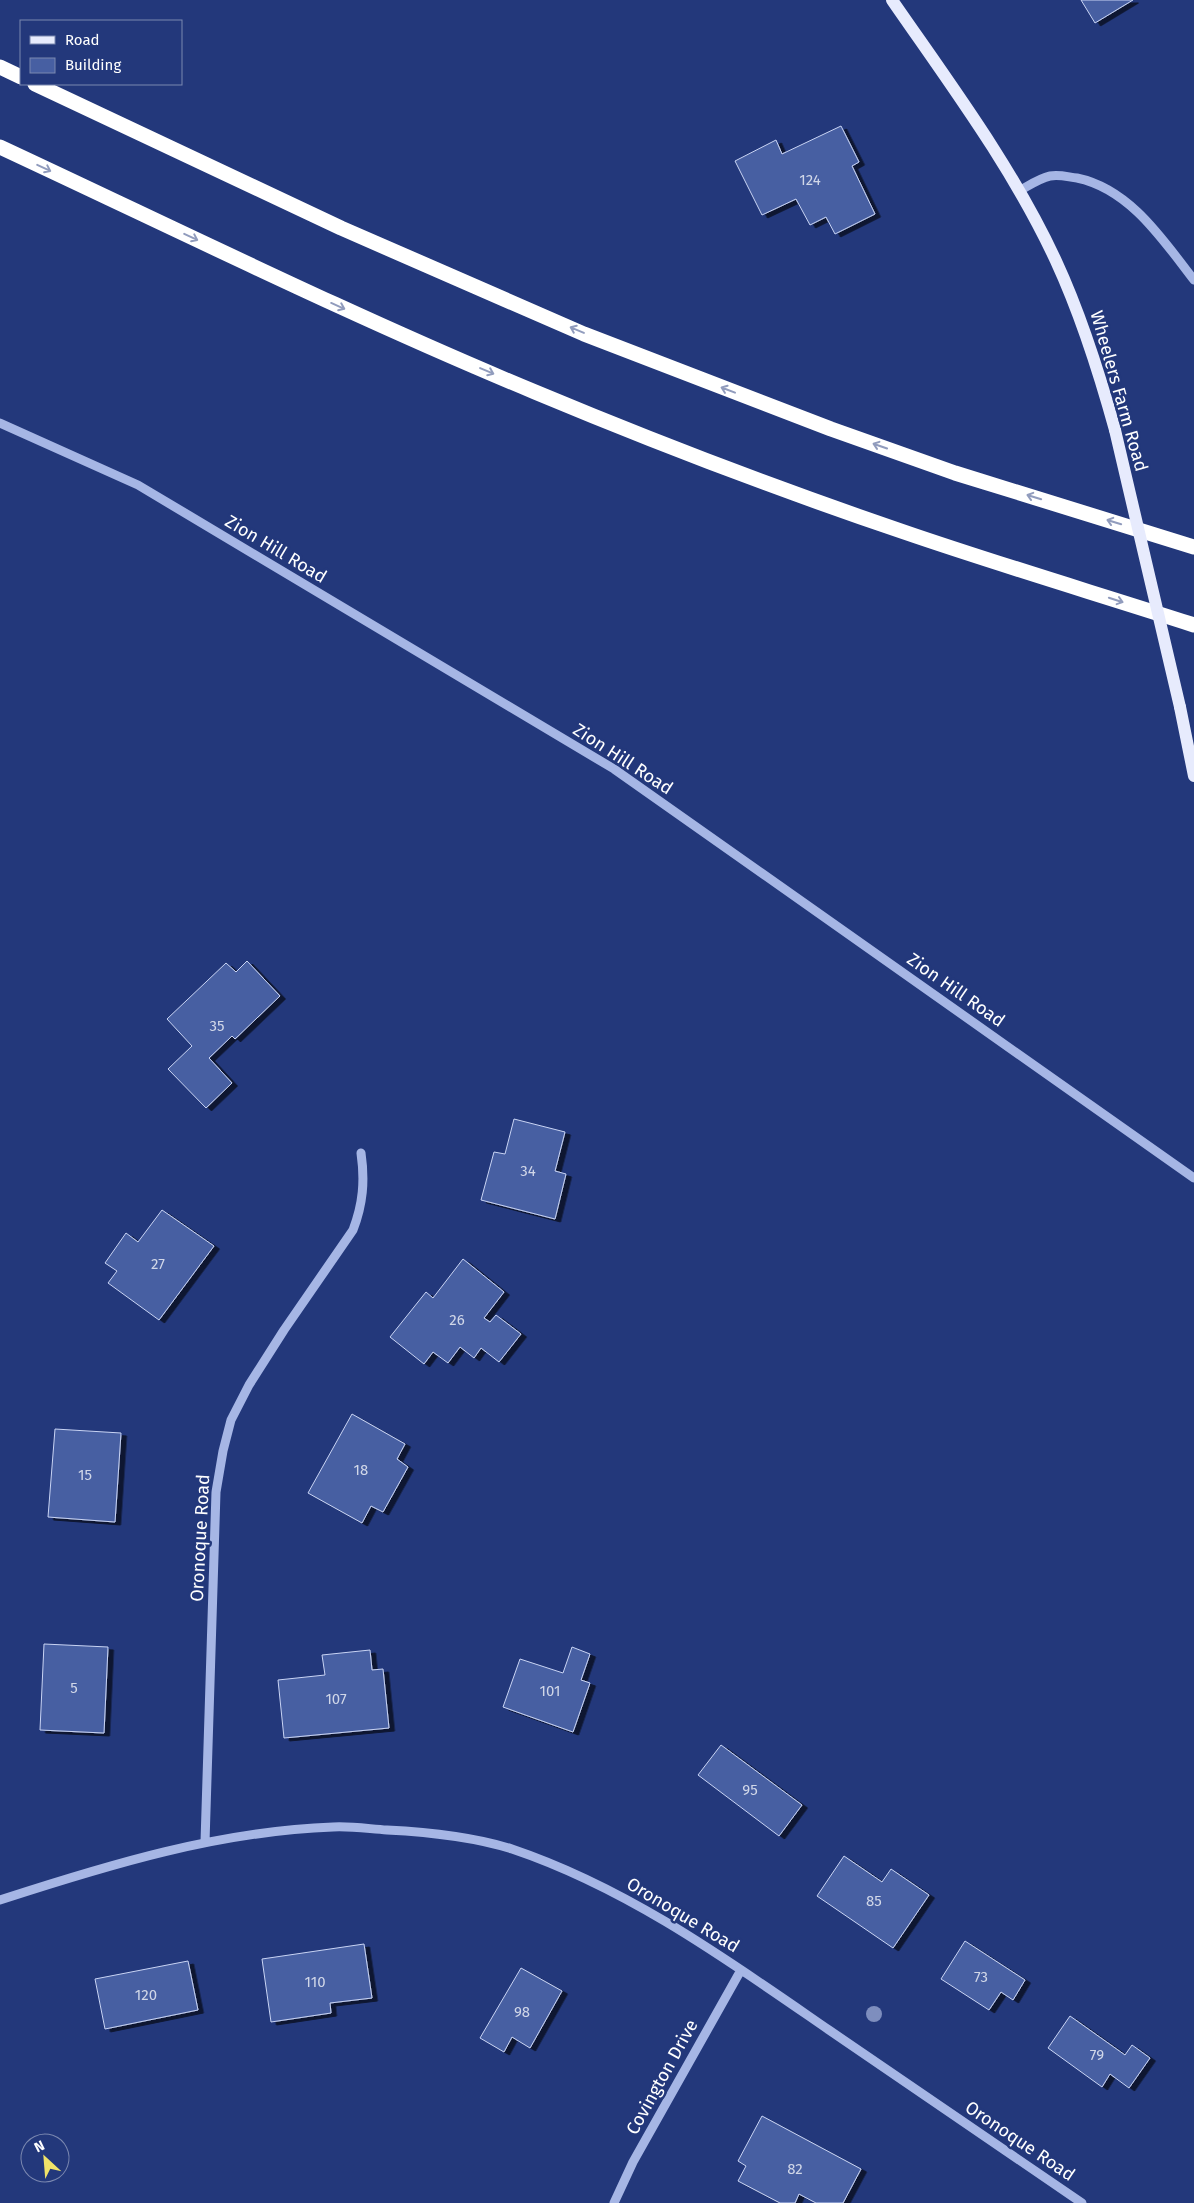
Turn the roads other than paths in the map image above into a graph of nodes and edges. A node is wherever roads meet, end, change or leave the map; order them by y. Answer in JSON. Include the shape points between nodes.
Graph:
{"nodes":[{"id":1,"x":892,"y":0,"type":"edge"},
{"id":2,"x":0,"y":67,"type":"edge"},
{"id":3,"x":20,"y":77,"type":"edge"},
{"id":4,"x":37,"y":85,"type":"edge"},
{"id":5,"x":0,"y":147,"type":"edge"},
{"id":6,"x":1019,"y":191,"type":"junction"},
{"id":7,"x":1194,"y":280,"type":"edge"},
{"id":8,"x":0,"y":423,"type":"edge"},
{"id":9,"x":1194,"y":547,"type":"edge"},
{"id":10,"x":1194,"y":625,"type":"edge"},
{"id":11,"x":1194,"y":776,"type":"edge"},
{"id":12,"x":361,"y":1154,"type":"dead end"},
{"id":13,"x":1194,"y":1178,"type":"edge"},
{"id":14,"x":205,"y":1842,"type":"junction"},
{"id":15,"x":0,"y":1900,"type":"edge"},
{"id":16,"x":741,"y":1970,"type":"junction"},
{"id":17,"x":614,"y":2203,"type":"edge"},
{"id":18,"x":1082,"y":2203,"type":"edge"}],
"edges":[{"from":1,"to":6,"type":"main road","name":"Wheelers Farm Road"},
{"from":2,"to":3,"type":"highway"},
{"from":9,"to":4,"type":"highway","one_way":true,"via":[[937,466],[795,416],[593,337],[342,228]]},
{"from":5,"to":10,"type":"highway","one_way":true,"via":[[308,292],[561,402],[772,485],[907,533]]},
{"from":6,"to":7,"type":"street","via":[[1048,176],[1061,175],[1108,188],[1156,232]]},
{"from":6,"to":11,"type":"main road","name":"Wheelers Farm Road","bridge":true,"via":[[1056,260],[1098,368]]},
{"from":8,"to":13,"type":"street","name":"Zion Hill Road","via":[[138,485],[614,769]]},
{"from":12,"to":14,"type":"street","name":"Oronoque Road","via":[[363,1190],[353,1230],[249,1385],[232,1420],[223,1451],[216,1492]]},
{"from":14,"to":15,"type":"street","name":"Oronoque Road","via":[[96,1868]]},
{"from":14,"to":16,"type":"street","name":"Oronoque Road","via":[[336,1826],[431,1832],[509,1848],[592,1881]]},
{"from":16,"to":17,"type":"street","name":"Covington Drive","via":[[632,2162]]},
{"from":16,"to":18,"type":"street","name":"Oronoque Road"}]}
